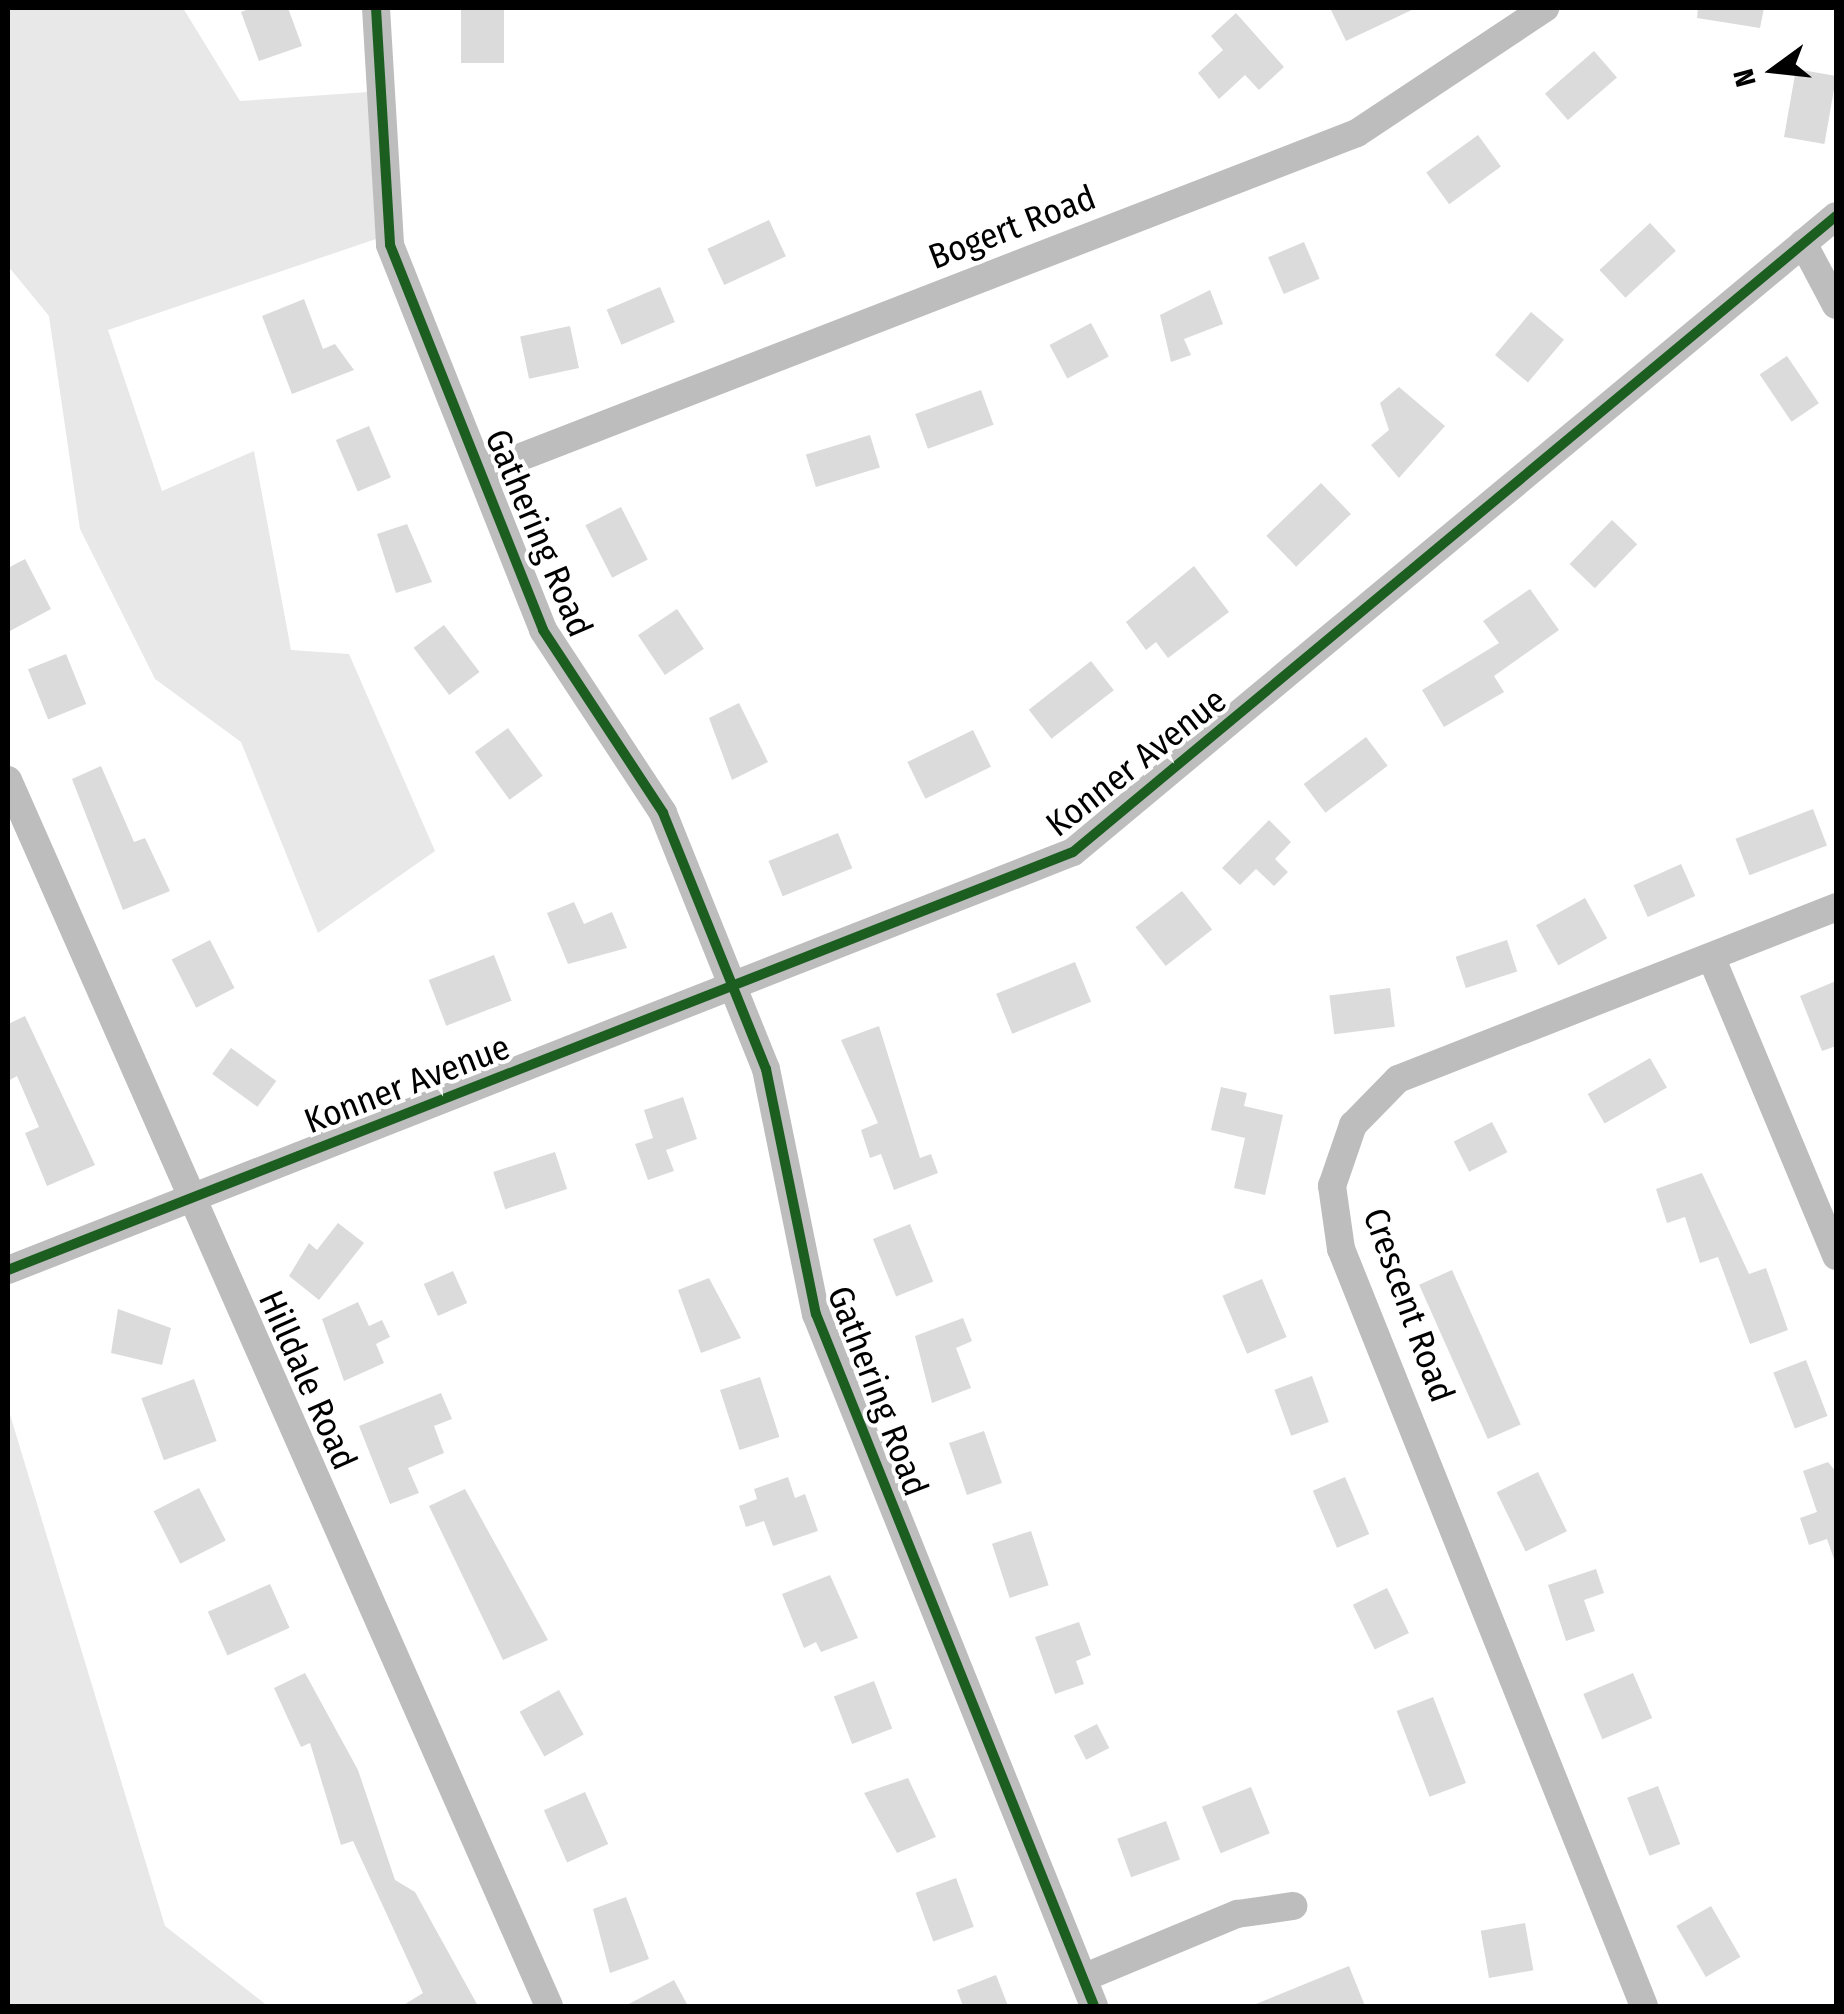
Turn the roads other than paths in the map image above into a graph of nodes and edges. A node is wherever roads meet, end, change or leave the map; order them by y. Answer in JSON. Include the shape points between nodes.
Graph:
{"nodes":[{"id":1,"x":376,"y":8,"type":"edge"},
{"id":2,"x":1545,"y":8,"type":"edge"},
{"id":3,"x":1836,"y":216,"type":"edge"},
{"id":4,"x":1804,"y":244,"type":"junction"},
{"id":5,"x":1836,"y":305,"type":"edge"},
{"id":6,"x":482,"y":472,"type":"junction"},
{"id":7,"x":8,"y":780,"type":"edge"},
{"id":8,"x":1836,"y":908,"type":"edge"},
{"id":9,"x":1712,"y":960,"type":"junction"},
{"id":10,"x":732,"y":990,"type":"junction"},
{"id":11,"x":188,"y":1200,"type":"junction"},
{"id":12,"x":1836,"y":1256,"type":"edge"},
{"id":13,"x":8,"y":1270,"type":"edge"},
{"id":14,"x":1292,"y":1906,"type":"dead end"},
{"id":15,"x":1083,"y":1978,"type":"junction"},
{"id":16,"x":549,"y":2006,"type":"edge"},
{"id":17,"x":1094,"y":2006,"type":"edge"},
{"id":18,"x":1644,"y":2006,"type":"edge"}],
"edges":[{"from":1,"to":6,"type":"street","name":"Gathering Road","via":[[387,231]]},
{"from":2,"to":6,"type":"street","name":"Bogert Road","via":[[1357,133]]},
{"from":3,"to":4,"type":"street","name":"Konner Avenue"},
{"from":4,"to":5,"type":"street"},
{"from":4,"to":10,"type":"street","name":"Konner Avenue","via":[[1073,852]]},
{"from":6,"to":10,"type":"street","name":"Gathering Road","via":[[544,630],[662,813]]},
{"from":7,"to":11,"type":"street","name":"Hilldale Road"},
{"from":8,"to":9,"type":"street","name":"Crescent Road"},
{"from":9,"to":12,"type":"street"},
{"from":9,"to":18,"type":"street","name":"Crescent Road","via":[[1398,1080],[1353,1126],[1332,1186],[1342,1249]]},
{"from":10,"to":11,"type":"street","name":"Konner Avenue"},
{"from":10,"to":15,"type":"street","name":"Gathering Road","via":[[766,1069],[816,1314]]},
{"from":11,"to":13,"type":"street","name":"Konner Avenue"},
{"from":11,"to":16,"type":"street","name":"Hilldale Road"},
{"from":14,"to":15,"type":"street","via":[[1237,1914]]},
{"from":15,"to":17,"type":"street","name":"Gathering Road"}]}
